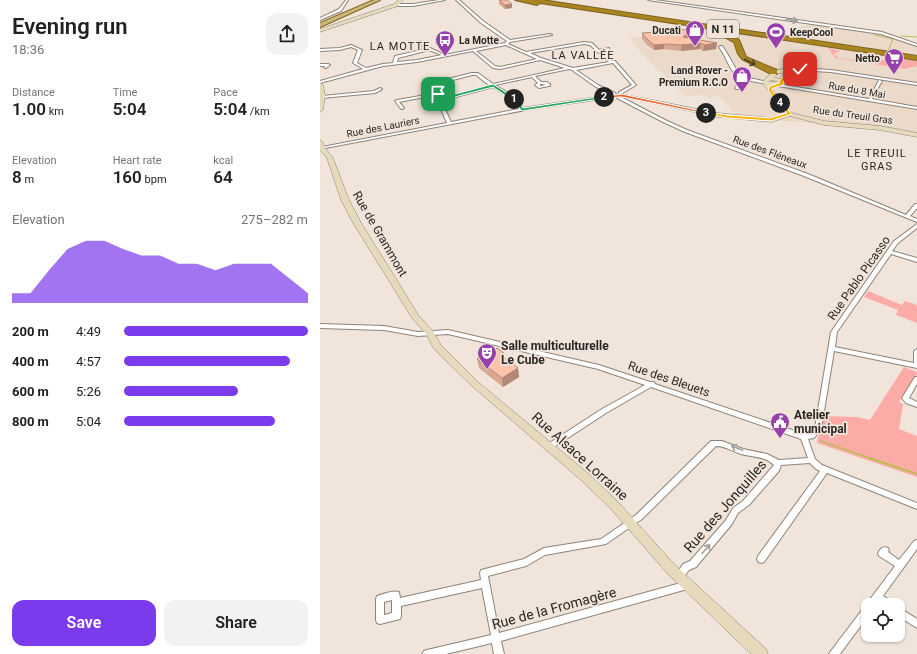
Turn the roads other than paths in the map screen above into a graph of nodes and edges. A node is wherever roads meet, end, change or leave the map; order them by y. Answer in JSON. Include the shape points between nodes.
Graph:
{"nodes":[{"id":1,"x":347,"y":0,"type":"edge"},
{"id":2,"x":377,"y":0,"type":"edge"},
{"id":3,"x":444,"y":0,"type":"edge"},
{"id":4,"x":457,"y":0,"type":"edge"},
{"id":5,"x":518,"y":0,"type":"edge"},
{"id":6,"x":530,"y":0,"type":"edge"},
{"id":7,"x":649,"y":0,"type":"edge"},
{"id":8,"x":399,"y":2,"type":"edge"},
{"id":9,"x":577,"y":9,"type":"junction"},
{"id":10,"x":320,"y":19,"type":"edge"},
{"id":11,"x":320,"y":24,"type":"edge"},
{"id":12,"x":320,"y":31,"type":"edge"},
{"id":13,"x":550,"y":35,"type":"dead end"},
{"id":14,"x":776,"y":37,"type":"junction"},
{"id":15,"x":802,"y":38,"type":"dead end"},
{"id":16,"x":420,"y":42,"type":"dead end"},
{"id":17,"x":508,"y":43,"type":"junction"},
{"id":18,"x":917,"y":45,"type":"edge"},
{"id":19,"x":721,"y":47,"type":"dead end"},
{"id":20,"x":871,"y":48,"type":"dead end"},
{"id":21,"x":429,"y":49,"type":"junction"},
{"id":22,"x":608,"y":49,"type":"dead end"},
{"id":23,"x":320,"y":50,"type":"edge"},
{"id":24,"x":473,"y":50,"type":"junction"},
{"id":25,"x":598,"y":51,"type":"junction"},
{"id":26,"x":525,"y":53,"type":"junction"},
{"id":27,"x":444,"y":55,"type":"junction"},
{"id":28,"x":903,"y":56,"type":"junction"},
{"id":29,"x":540,"y":59,"type":"junction"},
{"id":30,"x":917,"y":59,"type":"edge"},
{"id":31,"x":611,"y":62,"type":"junction"},
{"id":32,"x":395,"y":63,"type":"junction"},
{"id":33,"x":365,"y":69,"type":"junction"},
{"id":34,"x":570,"y":69,"type":"junction"},
{"id":35,"x":784,"y":71,"type":"junction"},
{"id":36,"x":774,"y":72,"type":"junction"},
{"id":37,"x":533,"y":76,"type":"junction"},
{"id":38,"x":745,"y":78,"type":"junction"},
{"id":39,"x":881,"y":80,"type":"junction"},
{"id":40,"x":767,"y":81,"type":"junction"},
{"id":41,"x":320,"y":82,"type":"edge"},
{"id":42,"x":540,"y":82,"type":"dead end"},
{"id":43,"x":779,"y":84,"type":"junction"},
{"id":44,"x":320,"y":85,"type":"edge"},
{"id":45,"x":493,"y":85,"type":"junction"},
{"id":46,"x":917,"y":86,"type":"edge"},
{"id":47,"x":737,"y":88,"type":"dead end"},
{"id":48,"x":380,"y":89,"type":"dead end"},
{"id":49,"x":770,"y":90,"type":"junction"},
{"id":50,"x":441,"y":93,"type":"junction"},
{"id":51,"x":618,"y":95,"type":"junction"},
{"id":52,"x":321,"y":96,"type":"edge"},
{"id":53,"x":447,"y":98,"type":"junction"},
{"id":54,"x":870,"y":100,"type":"junction"},
{"id":55,"x":320,"y":107,"type":"edge"},
{"id":56,"x":402,"y":108,"type":"dead end"},
{"id":57,"x":917,"y":108,"type":"edge"},
{"id":58,"x":522,"y":110,"type":"junction"},
{"id":59,"x":790,"y":114,"type":"junction"},
{"id":60,"x":450,"y":124,"type":"junction"},
{"id":61,"x":917,"y":135,"type":"edge"},
{"id":62,"x":321,"y":145,"type":"edge"},
{"id":63,"x":917,"y":205,"type":"edge"},
{"id":64,"x":908,"y":216,"type":"junction"},
{"id":65,"x":917,"y":221,"type":"edge"},
{"id":66,"x":917,"y":226,"type":"edge"},
{"id":67,"x":890,"y":252,"type":"junction"},
{"id":68,"x":917,"y":260,"type":"edge"},
{"id":69,"x":320,"y":326,"type":"edge"},
{"id":70,"x":430,"y":333,"type":"junction"},
{"id":71,"x":831,"y":348,"type":"junction"},
{"id":72,"x":917,"y":351,"type":"edge"},
{"id":73,"x":917,"y":366,"type":"edge"},
{"id":74,"x":917,"y":379,"type":"edge"},
{"id":75,"x":652,"y":384,"type":"junction"},
{"id":76,"x":917,"y":405,"type":"edge"},
{"id":77,"x":804,"y":437,"type":"junction"},
{"id":78,"x":551,"y":446,"type":"junction"},
{"id":79,"x":812,"y":460,"type":"junction"},
{"id":80,"x":777,"y":463,"type":"junction"},
{"id":81,"x":824,"y":470,"type":"junction"},
{"id":82,"x":917,"y":506,"type":"edge"},
{"id":83,"x":630,"y":523,"type":"junction"},
{"id":84,"x":916,"y":545,"type":"edge"},
{"id":85,"x":885,"y":550,"type":"dead end"},
{"id":86,"x":761,"y":559,"type":"dead end"},
{"id":87,"x":900,"y":565,"type":"junction"},
{"id":88,"x":679,"y":576,"type":"junction"},
{"id":89,"x":485,"y":583,"type":"junction"},
{"id":90,"x":688,"y":586,"type":"junction"},
{"id":91,"x":877,"y":597,"type":"edge"},
{"id":92,"x":396,"y":602,"type":"dead end"},
{"id":93,"x":905,"y":616,"type":"edge"},
{"id":94,"x":861,"y":618,"type":"edge"},
{"id":95,"x":917,"y":624,"type":"edge"},
{"id":96,"x":495,"y":638,"type":"junction"},
{"id":97,"x":447,"y":652,"type":"edge"},
{"id":98,"x":427,"y":654,"type":"edge"},
{"id":99,"x":499,"y":654,"type":"edge"},
{"id":100,"x":762,"y":654,"type":"edge"},
{"id":101,"x":834,"y":654,"type":"edge"}],
"edges":[{"from":1,"to":10,"type":"street","via":[[340,10]]},
{"from":2,"to":11,"type":"main road"},
{"from":3,"to":8,"type":"street","via":[[416,5]]},
{"from":4,"to":17,"type":"street"},
{"from":5,"to":9,"type":"highway","number":"N 11"},
{"from":6,"to":14,"type":"highway","number":"N 11"},
{"from":7,"to":18,"type":"street","one_way":true,"via":[[882,33]]},
{"from":8,"to":12,"type":"street"},
{"from":9,"to":30,"type":"highway","number":"N 11"},
{"from":9,"to":36,"type":"highway","one_way":true,"via":[[721,33],[737,41],[746,60]]},
{"from":13,"to":17,"type":"street"},
{"from":14,"to":15,"type":"highway"},
{"from":14,"to":28,"type":"highway","number":"N 11"},
{"from":16,"to":21,"type":"street"},
{"from":17,"to":24,"type":"street"},
{"from":17,"to":26,"type":"street"},
{"from":19,"to":38,"type":"street","via":[[737,74]]},
{"from":20,"to":28,"type":"highway"},
{"from":21,"to":27,"type":"street"},
{"from":21,"to":32,"type":"street","via":[[396,57]]},
{"from":22,"to":25,"type":"street"},
{"from":23,"to":33,"type":"street","via":[[353,46],[360,50],[355,63]]},
{"from":24,"to":27,"type":"street"},
{"from":24,"to":29,"type":"street","via":[[494,67],[500,68]]},
{"from":25,"to":26,"type":"street","via":[[591,44],[584,43]]},
{"from":25,"to":31,"type":"street"},
{"from":26,"to":29,"type":"street"},
{"from":27,"to":32,"type":"street"},
{"from":28,"to":30,"type":"highway","number":"N 11"},
{"from":29,"to":34,"type":"street"},
{"from":31,"to":34,"type":"street"},
{"from":31,"to":51,"type":"street","via":[[614,62],[634,85]]},
{"from":32,"to":33,"type":"street"},
{"from":33,"to":41,"type":"street"},
{"from":34,"to":37,"type":"street"},
{"from":34,"to":51,"type":"street","name":"Rue des Fléneaux"},
{"from":35,"to":36,"type":"street"},
{"from":35,"to":39,"type":"street","via":[[819,70]]},
{"from":35,"to":43,"type":"street","via":[[787,74]]},
{"from":36,"to":40,"type":"street"},
{"from":37,"to":42,"type":"street"},
{"from":37,"to":45,"type":"street"},
{"from":38,"to":40,"type":"street"},
{"from":38,"to":47,"type":"street"},
{"from":39,"to":46,"type":"street"},
{"from":39,"to":54,"type":"street"},
{"from":40,"to":43,"type":"street"},
{"from":40,"to":49,"type":"street"},
{"from":43,"to":49,"type":"street"},
{"from":43,"to":54,"type":"street","name":"Rue du 8 Mai"},
{"from":44,"to":52,"type":"street"},
{"from":45,"to":50,"type":"street","via":[[477,74],[472,74],[431,86]]},
{"from":45,"to":53,"type":"street"},
{"from":45,"to":58,"type":"street","via":[[512,98]]},
{"from":48,"to":52,"type":"street","via":[[375,92]]},
{"from":49,"to":59,"type":"street"},
{"from":50,"to":53,"type":"street"},
{"from":50,"to":56,"type":"street","via":[[397,101]]},
{"from":51,"to":58,"type":"street","name":"Rue des Lauriers"},
{"from":51,"to":59,"type":"street","via":[[727,117],[771,120]]},
{"from":51,"to":64,"type":"street","name":"Rue des Fléneaux","via":[[664,122]]},
{"from":52,"to":55,"type":"street"},
{"from":53,"to":60,"type":"street","via":[[439,100]]},
{"from":54,"to":57,"type":"street","name":"Rue du 8 Mai"},
{"from":58,"to":60,"type":"street","name":"Rue des Lauriers"},
{"from":59,"to":61,"type":"street","name":"Rue du Treuil Gras","via":[[824,123],[880,128]]},
{"from":60,"to":62,"type":"street","name":"Rue des Lauriers"},
{"from":62,"to":70,"type":"street","name":"Rue de Grammont","via":[[330,158],[345,200],[356,221],[416,318]]},
{"from":63,"to":64,"type":"street"},
{"from":64,"to":65,"type":"street","name":"Rue des Fléneaux"},
{"from":66,"to":67,"type":"street","name":"Rue Pablo Picasso","via":[[901,238]]},
{"from":67,"to":68,"type":"street"},
{"from":67,"to":71,"type":"street","name":"Rue Pablo Picasso","via":[[834,332]]},
{"from":69,"to":70,"type":"street","name":"Rue des Bleuets","via":[[384,328],[418,334]]},
{"from":70,"to":75,"type":"street","name":"Rue des Bleuets","via":[[448,332],[571,360]]},
{"from":70,"to":78,"type":"street","name":"Rue Alsace Lorraine","via":[[437,347],[457,368]]},
{"from":71,"to":73,"type":"street"},
{"from":71,"to":77,"type":"street","name":"Rue Pablo Picasso","via":[[818,429],[812,436]]},
{"from":72,"to":73,"type":"street"},
{"from":74,"to":76,"type":"street","via":[[906,398]]},
{"from":75,"to":77,"type":"street","name":"Rue des Bleuets"},
{"from":75,"to":78,"type":"street","via":[[604,411]]},
{"from":77,"to":79,"type":"street"},
{"from":78,"to":83,"type":"street","name":"Rue Alsace Lorraine"},
{"from":79,"to":80,"type":"street"},
{"from":79,"to":81,"type":"street"},
{"from":80,"to":83,"type":"street","name":"Rue des Jonquilles","one_way":true,"via":[[751,451],[745,452],[714,442]]},
{"from":88,"to":80,"type":"street","name":"Rue des Jonquilles","one_way":true,"via":[[686,567],[693,564],[730,522],[731,516],[776,469]]},
{"from":81,"to":82,"type":"street"},
{"from":81,"to":86,"type":"street"},
{"from":83,"to":88,"type":"street","name":"Rue Alsace Lorraine"},
{"from":83,"to":89,"type":"street","via":[[603,542],[544,552],[526,562],[484,573]]},
{"from":84,"to":87,"type":"street"},
{"from":85,"to":87,"type":"street","via":[[882,553]]},
{"from":87,"to":91,"type":"street"},
{"from":88,"to":90,"type":"street","name":"Rue Alsace Lorraine"},
{"from":89,"to":92,"type":"street"},
{"from":89,"to":96,"type":"street"},
{"from":90,"to":96,"type":"street","name":"Rue de la Fromagère"},
{"from":90,"to":100,"type":"street","name":"Rue Alsace Lorraine"},
{"from":93,"to":95,"type":"street"},
{"from":94,"to":101,"type":"street"},
{"from":96,"to":97,"type":"street","name":"Rue de la Fromagère"},
{"from":96,"to":99,"type":"street"},
{"from":97,"to":98,"type":"street","name":"Rue de la Fromagère"}]}
